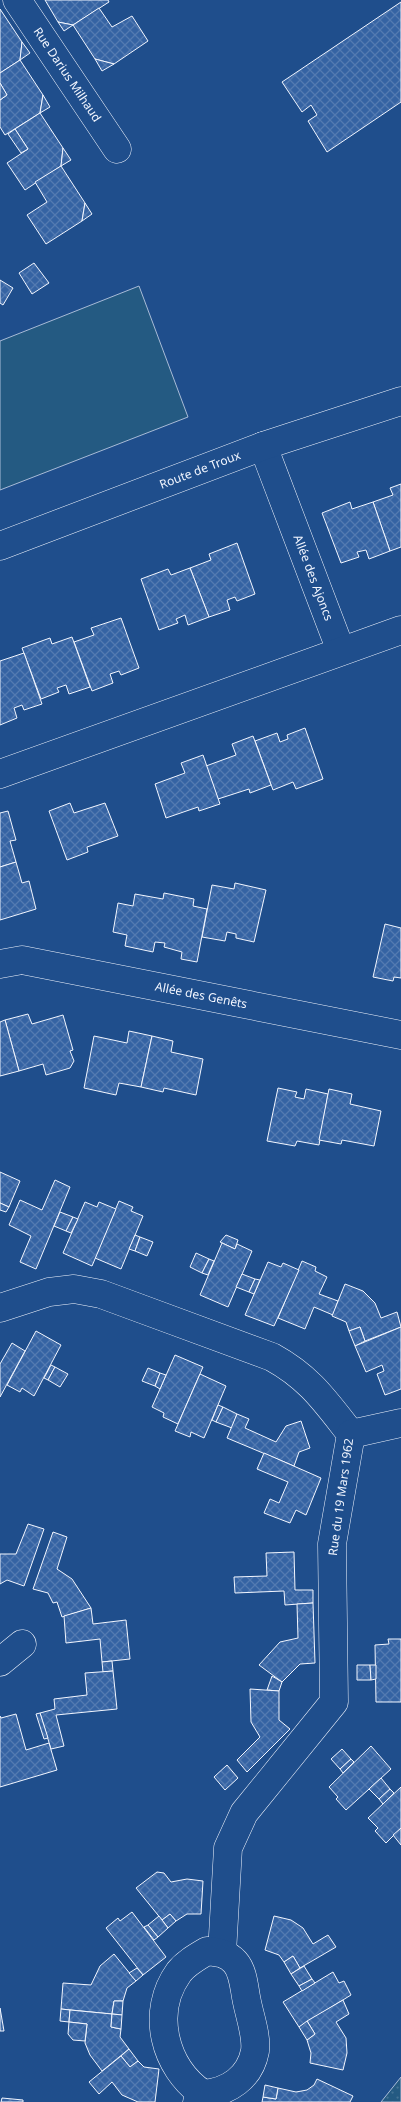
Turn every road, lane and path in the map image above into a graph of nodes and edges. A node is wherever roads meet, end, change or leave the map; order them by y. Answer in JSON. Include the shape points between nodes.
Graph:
{"nodes":[{"id":1,"x":17,"y":0,"type":"edge"},
{"id":2,"x":117,"y":149,"type":"dead end"},
{"id":3,"x":401,"y":401,"type":"edge"},
{"id":4,"x":263,"y":446,"type":"junction"},
{"id":5,"x":0,"y":546,"type":"edge"},
{"id":6,"x":401,"y":630,"type":"edge"},
{"id":7,"x":341,"y":651,"type":"junction"},
{"id":8,"x":0,"y":774,"type":"edge"},
{"id":9,"x":0,"y":964,"type":"edge"},
{"id":10,"x":401,"y":1035,"type":"edge"},
{"id":11,"x":0,"y":1308,"type":"edge"},
{"id":12,"x":401,"y":1423,"type":"edge"},
{"id":13,"x":351,"y":1434,"type":"junction"},
{"id":14,"x":22,"y":1644,"type":"dead end"},
{"id":15,"x":0,"y":1662,"type":"edge"},
{"id":16,"x":222,"y":1953,"type":"junction"},
{"id":17,"x":200,"y":2098,"type":"edge"}],
"edges":[{"from":1,"to":2,"type":"street","name":"Rue Darius Milhaud"},
{"from":3,"to":4,"type":"street","name":"Route de Troux"},
{"from":4,"to":5,"type":"street","name":"Route de Troux"},
{"from":4,"to":7,"type":"street","name":"Allée des Ajoncs"},
{"from":6,"to":7,"type":"street"},
{"from":7,"to":8,"type":"street"},
{"from":9,"to":10,"type":"street","name":"Allée des Genêts","via":[[22,960]]},
{"from":11,"to":13,"type":"street","name":"Rue du 19 Mars 1962","via":[[49,1292],[74,1290],[101,1294],[138,1307],[272,1357],[292,1368],[311,1384]]},
{"from":12,"to":13,"type":"street"},
{"from":13,"to":16,"type":"street","name":"Rue du 19 Mars 1962","via":[[332,1544],[334,1702],[244,1813],[228,1848]]},
{"from":14,"to":15,"type":"street"},
{"from":16,"to":17,"type":"street","via":[[234,1962],[240,1972],[255,2052],[246,2072],[235,2084],[220,2093]]},
{"from":16,"to":17,"type":"street","via":[[207,1951],[180,1971],[169,1990],[163,2011],[169,2049],[180,2072]]}]}
